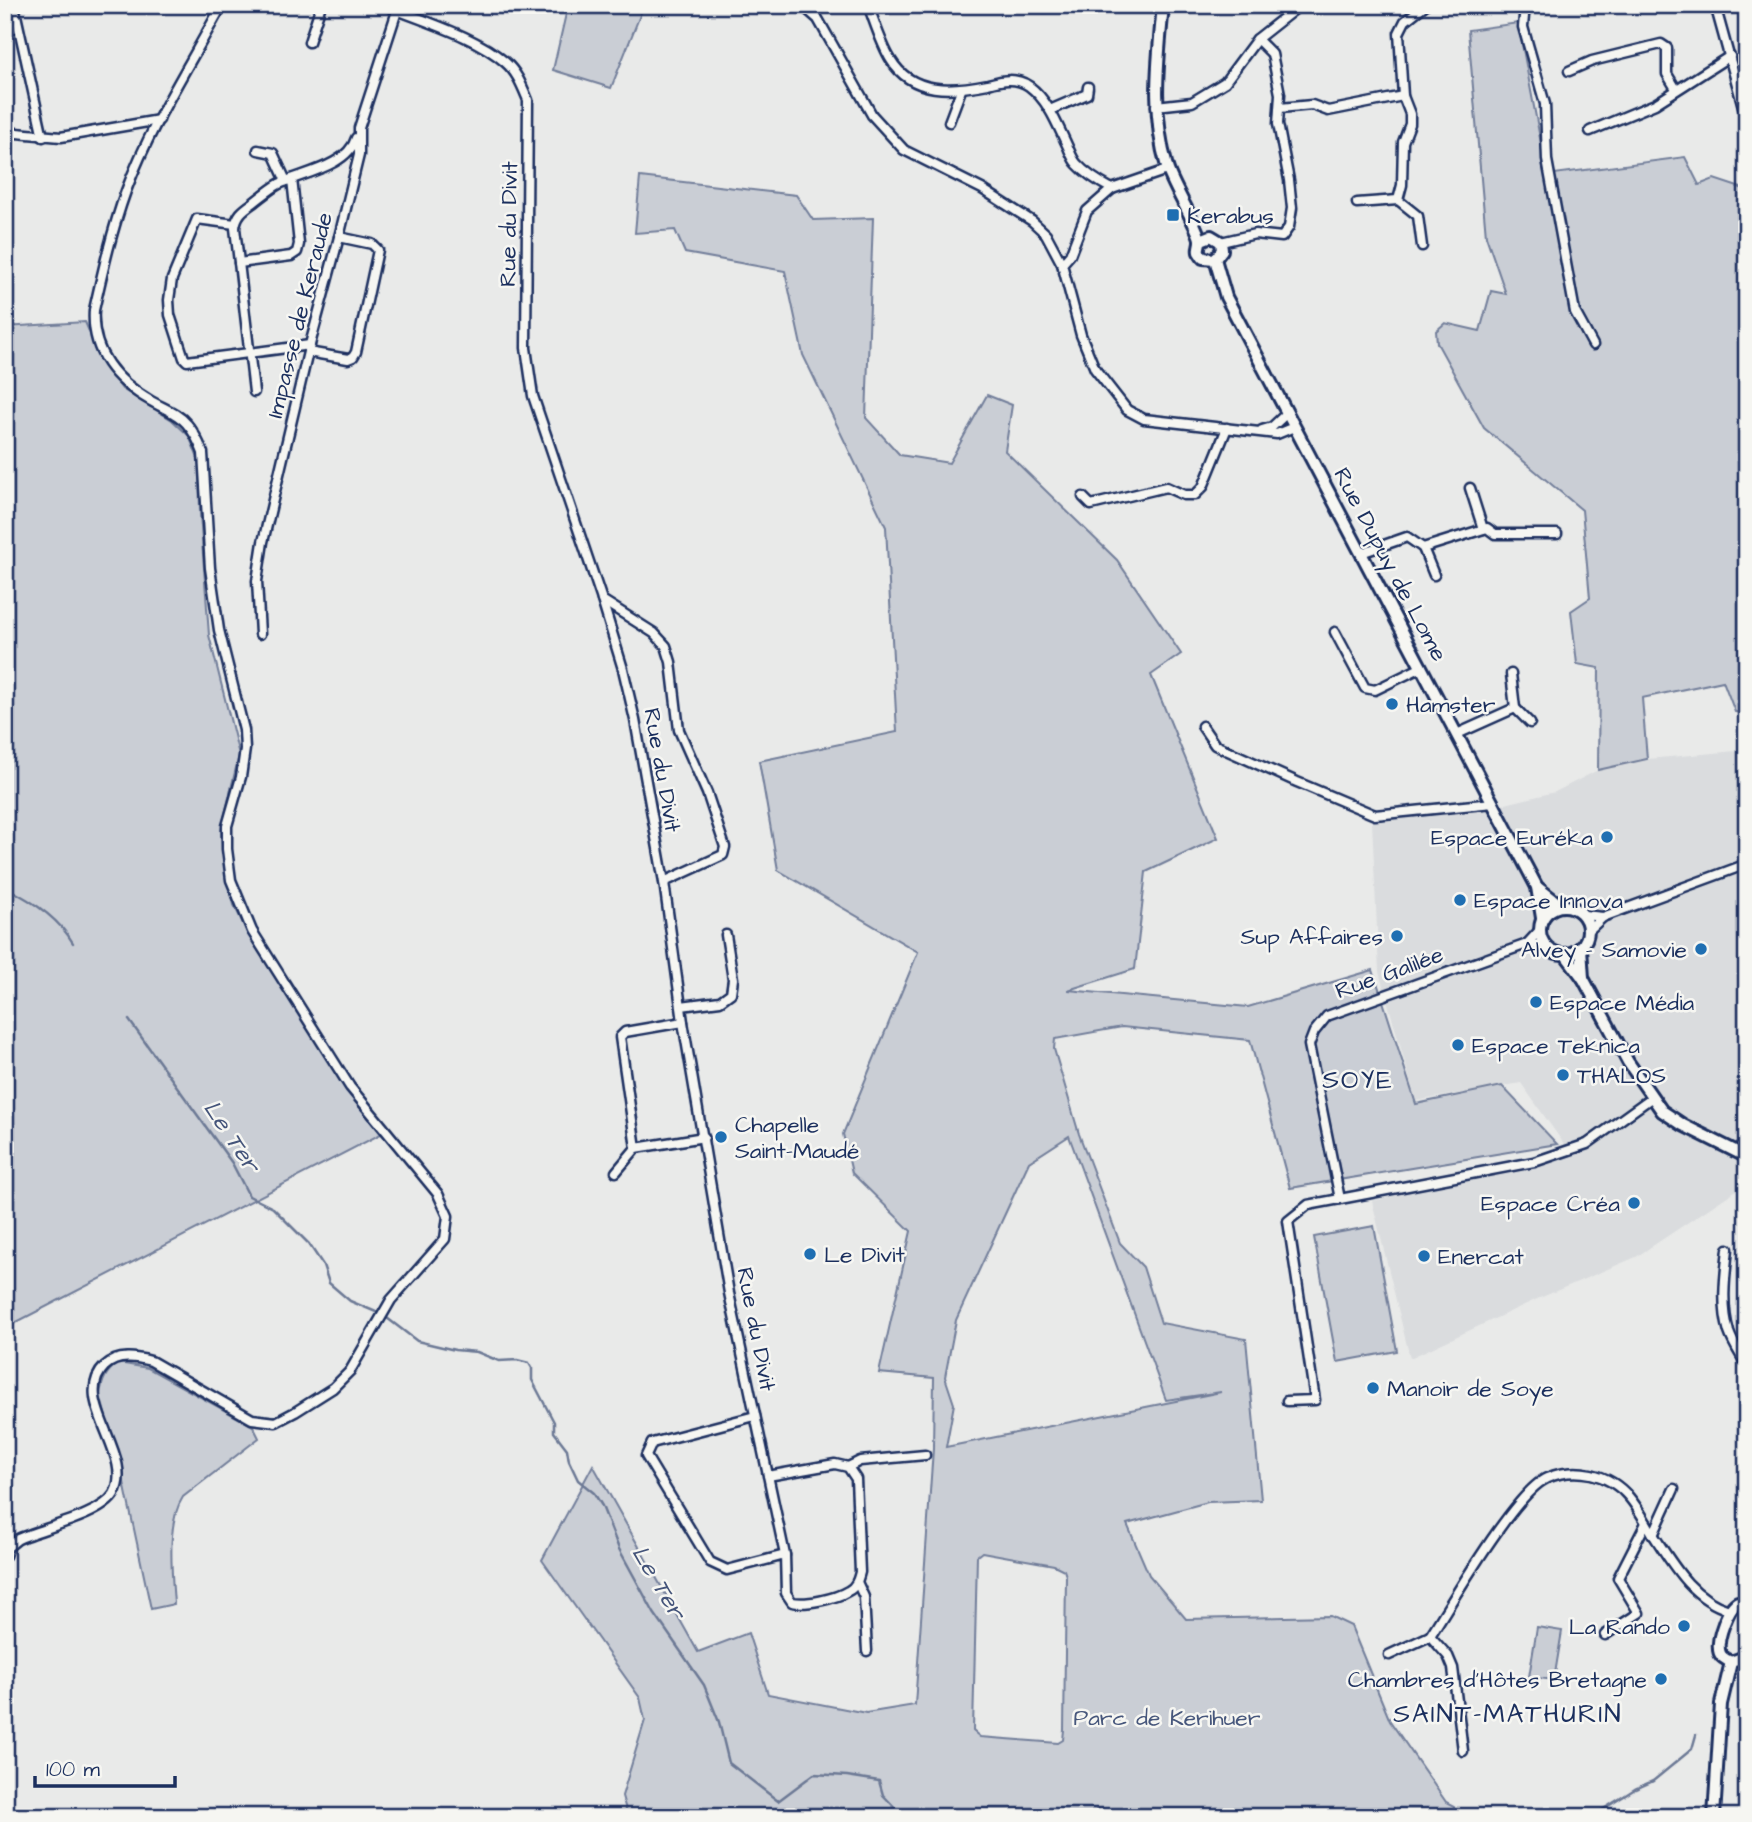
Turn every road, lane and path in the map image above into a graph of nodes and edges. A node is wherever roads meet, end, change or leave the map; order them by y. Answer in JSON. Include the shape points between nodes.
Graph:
{"nodes":[{"id":1,"x":222,"y":5,"type":"edge"},
{"id":2,"x":321,"y":5,"type":"edge"},
{"id":3,"x":384,"y":5,"type":"edge"},
{"id":4,"x":802,"y":5,"type":"edge"},
{"id":5,"x":868,"y":5,"type":"edge"},
{"id":6,"x":1042,"y":5,"type":"edge"},
{"id":7,"x":1080,"y":5,"type":"edge"},
{"id":8,"x":1163,"y":5,"type":"edge"},
{"id":9,"x":1300,"y":5,"type":"edge"},
{"id":10,"x":1425,"y":5,"type":"edge"},
{"id":11,"x":1525,"y":5,"type":"edge"},
{"id":12,"x":1715,"y":5,"type":"edge"},
{"id":13,"x":13,"y":7,"type":"edge"},
{"id":14,"x":399,"y":8,"type":"edge"},
{"id":15,"x":1257,"y":39,"type":"junction"},
{"id":16,"x":309,"y":42,"type":"dead end"},
{"id":17,"x":1730,"y":57,"type":"junction"},
{"id":18,"x":1569,"y":71,"type":"dead end"},
{"id":19,"x":1087,"y":87,"type":"dead end"},
{"id":20,"x":1676,"y":89,"type":"junction"},
{"id":21,"x":961,"y":90,"type":"junction"},
{"id":22,"x":1403,"y":96,"type":"junction"},
{"id":23,"x":1156,"y":106,"type":"junction"},
{"id":24,"x":1280,"y":108,"type":"junction"},
{"id":25,"x":1050,"y":110,"type":"junction"},
{"id":26,"x":159,"y":120,"type":"junction"},
{"id":27,"x":1747,"y":121,"type":"edge"},
{"id":28,"x":949,"y":122,"type":"dead end"},
{"id":29,"x":359,"y":128,"type":"junction"},
{"id":30,"x":1590,"y":131,"type":"dead end"},
{"id":31,"x":5,"y":132,"type":"edge"},
{"id":32,"x":43,"y":137,"type":"junction"},
{"id":33,"x":258,"y":150,"type":"dead end"},
{"id":34,"x":1167,"y":170,"type":"junction"},
{"id":35,"x":289,"y":180,"type":"junction"},
{"id":36,"x":1112,"y":189,"type":"junction"},
{"id":37,"x":1398,"y":200,"type":"junction"},
{"id":38,"x":1357,"y":203,"type":"dead end"},
{"id":39,"x":235,"y":224,"type":"junction"},
{"id":40,"x":340,"y":237,"type":"junction"},
{"id":41,"x":1201,"y":240,"type":"junction"},
{"id":42,"x":1221,"y":242,"type":"junction"},
{"id":43,"x":1422,"y":246,"type":"dead end"},
{"id":44,"x":1215,"y":259,"type":"junction"},
{"id":45,"x":239,"y":263,"type":"junction"},
{"id":46,"x":1062,"y":264,"type":"junction"},
{"id":47,"x":1593,"y":345,"type":"dead end"},
{"id":48,"x":309,"y":348,"type":"junction"},
{"id":49,"x":249,"y":353,"type":"junction"},
{"id":50,"x":254,"y":392,"type":"dead end"},
{"id":51,"x":1287,"y":413,"type":"junction"},
{"id":52,"x":1294,"y":427,"type":"junction"},
{"id":53,"x":1227,"y":428,"type":"junction"},
{"id":54,"x":1260,"y":431,"type":"junction"},
{"id":55,"x":1470,"y":488,"type":"dead end"},
{"id":56,"x":1083,"y":497,"type":"dead end"},
{"id":57,"x":1483,"y":529,"type":"junction"},
{"id":58,"x":1557,"y":534,"type":"dead end"},
{"id":59,"x":1423,"y":548,"type":"junction"},
{"id":60,"x":1362,"y":553,"type":"junction"},
{"id":61,"x":1434,"y":575,"type":"dead end"},
{"id":62,"x":602,"y":600,"type":"junction"},
{"id":63,"x":1335,"y":632,"type":"dead end"},
{"id":64,"x":260,"y":634,"type":"dead end"},
{"id":65,"x":1422,"y":667,"type":"junction"},
{"id":66,"x":1511,"y":674,"type":"dead end"},
{"id":67,"x":1515,"y":708,"type":"junction"},
{"id":68,"x":1530,"y":723,"type":"dead end"},
{"id":69,"x":1202,"y":726,"type":"dead end"},
{"id":70,"x":1457,"y":734,"type":"junction"},
{"id":71,"x":1493,"y":803,"type":"junction"},
{"id":72,"x":1747,"y":864,"type":"edge"},
{"id":73,"x":664,"y":882,"type":"junction"},
{"id":74,"x":1537,"y":887,"type":"junction"},
{"id":75,"x":1559,"y":905,"type":"junction"},
{"id":76,"x":1584,"y":915,"type":"junction"},
{"id":77,"x":1603,"y":917,"type":"junction"},
{"id":78,"x":1542,"y":918,"type":"junction"},
{"id":79,"x":1539,"y":931,"type":"junction"},
{"id":80,"x":1588,"y":931,"type":"junction"},
{"id":81,"x":726,"y":935,"type":"dead end"},
{"id":82,"x":1527,"y":944,"type":"junction"},
{"id":83,"x":1545,"y":946,"type":"junction"},
{"id":84,"x":1581,"y":948,"type":"junction"},
{"id":85,"x":1565,"y":954,"type":"junction"},
{"id":86,"x":1584,"y":978,"type":"junction"},
{"id":87,"x":681,"y":1006,"type":"junction"},
{"id":88,"x":683,"y":1023,"type":"junction"},
{"id":89,"x":1651,"y":1098,"type":"junction"},
{"id":90,"x":704,"y":1137,"type":"junction"},
{"id":91,"x":636,"y":1147,"type":"junction"},
{"id":92,"x":1747,"y":1157,"type":"edge"},
{"id":93,"x":616,"y":1171,"type":"dead end"},
{"id":94,"x":1340,"y":1199,"type":"junction"},
{"id":95,"x":1728,"y":1249,"type":"dead end"},
{"id":96,"x":1747,"y":1366,"type":"edge"},
{"id":97,"x":1287,"y":1401,"type":"dead end"},
{"id":98,"x":755,"y":1416,"type":"junction"},
{"id":99,"x":925,"y":1455,"type":"dead end"},
{"id":100,"x":848,"y":1467,"type":"junction"},
{"id":101,"x":768,"y":1476,"type":"junction"},
{"id":102,"x":1674,"y":1489,"type":"dead end"},
{"id":103,"x":1646,"y":1523,"type":"junction"},
{"id":104,"x":1653,"y":1535,"type":"junction"},
{"id":105,"x":785,"y":1555,"type":"junction"},
{"id":106,"x":5,"y":1556,"type":"edge"},
{"id":107,"x":857,"y":1582,"type":"junction"},
{"id":108,"x":1747,"y":1602,"type":"edge"},
{"id":109,"x":1729,"y":1610,"type":"junction"},
{"id":110,"x":1605,"y":1635,"type":"dead end"},
{"id":111,"x":1430,"y":1636,"type":"junction"},
{"id":112,"x":867,"y":1651,"type":"dead end"},
{"id":113,"x":1747,"y":1653,"type":"edge"},
{"id":114,"x":1389,"y":1655,"type":"dead end"},
{"id":115,"x":1731,"y":1662,"type":"junction"},
{"id":116,"x":1463,"y":1751,"type":"dead end"},
{"id":117,"x":1714,"y":1817,"type":"edge"}],
"edges":[{"from":1,"to":26,"type":"street"},
{"from":2,"to":16,"type":"street"},
{"from":3,"to":14,"type":"street","name":"Rue du Divit"},
{"from":4,"to":46,"type":"street","via":[[818,19],[872,115],[904,150],[982,189],[1032,221],[1046,234]]},
{"from":5,"to":21,"type":"street","via":[[890,60],[902,74],[935,89]]},
{"from":6,"to":7,"type":"street"},
{"from":8,"to":23,"type":"street","name":"Rue Dupuy de Lome"},
{"from":9,"to":15,"type":"street"},
{"from":10,"to":22,"type":"street","via":[[1405,21],[1399,33]]},
{"from":11,"to":47,"type":"street","via":[[1522,27],[1545,104],[1547,160],[1575,312]]},
{"from":12,"to":17,"type":"street"},
{"from":13,"to":32,"type":"street"},
{"from":14,"to":29,"type":"street","name":"Impasse de Keraude"},
{"from":14,"to":62,"type":"street","name":"Rue du Divit","via":[[504,61],[528,100],[528,371]]},
{"from":15,"to":23,"type":"street","via":[[1225,82],[1192,102]]},
{"from":15,"to":24,"type":"street","via":[[1272,54]]},
{"from":17,"to":20,"type":"street"},
{"from":17,"to":27,"type":"street"},
{"from":18,"to":20,"type":"street","via":[[1661,44],[1667,48],[1667,75]]},
{"from":19,"to":25,"type":"street","via":[[1087,94]]},
{"from":20,"to":30,"type":"street","via":[[1655,104]]},
{"from":21,"to":25,"type":"street","via":[[1015,80],[1039,95]]},
{"from":21,"to":28,"type":"street"},
{"from":22,"to":24,"type":"street","via":[[1328,111],[1312,105]]},
{"from":22,"to":37,"type":"street","via":[[1410,124],[1403,142]]},
{"from":23,"to":34,"type":"street","name":"Rue Dupuy de Lome"},
{"from":24,"to":42,"type":"street","via":[[1278,124],[1292,208],[1289,227],[1282,237],[1255,234]]},
{"from":25,"to":36,"type":"street","via":[[1075,162]]},
{"from":26,"to":32,"type":"street"},
{"from":26,"to":106,"type":"street","via":[[112,235],[93,321],[97,343],[115,374],[178,416],[194,432],[203,453],[219,630],[244,730],[241,777],[227,826],[231,880],[252,932],[349,1087],[438,1194],[446,1209],[447,1232],[440,1247],[391,1300],[350,1371],[333,1388],[276,1422],[240,1414],[151,1361],[135,1357],[107,1364],[96,1378],[95,1402],[118,1470],[116,1491],[109,1502],[92,1511],[18,1539]]},
{"from":29,"to":35,"type":"street","via":[[355,144],[345,155]]},
{"from":29,"to":40,"type":"street","name":"Impasse de Keraude","via":[[359,155]]},
{"from":31,"to":32,"type":"street"},
{"from":33,"to":35,"type":"street","via":[[273,153]]},
{"from":34,"to":36,"type":"street"},
{"from":34,"to":41,"type":"street","name":"Rue Dupuy de Lome"},
{"from":35,"to":39,"type":"street","via":[[242,211]]},
{"from":35,"to":45,"type":"street","via":[[297,252]]},
{"from":36,"to":46,"type":"street","via":[[1087,211]]},
{"from":37,"to":38,"type":"street"},
{"from":37,"to":43,"type":"street","via":[[1418,216]]},
{"from":39,"to":45,"type":"street"},
{"from":39,"to":49,"type":"street","via":[[203,218],[195,221],[172,279],[169,307],[186,360]]},
{"from":40,"to":48,"type":"street","name":"Impasse de Keraude"},
{"from":40,"to":48,"type":"street","via":[[372,244],[378,250],[356,352],[348,359]]},
{"from":41,"to":42,"type":"street","via":[[1211,236]]},
{"from":41,"to":44,"type":"street","name":"Rue Dupuy de Lome","via":[[1201,255]]},
{"from":42,"to":44,"type":"street","via":[[1222,250]]},
{"from":44,"to":51,"type":"street","name":"Rue Dupuy de Lome","via":[[1226,297]]},
{"from":45,"to":49,"type":"street"},
{"from":46,"to":53,"type":"street","via":[[1095,369],[1127,410],[1144,419]]},
{"from":48,"to":49,"type":"street"},
{"from":48,"to":64,"type":"street","name":"Impasse de Keraude","via":[[263,542],[257,581]]},
{"from":49,"to":50,"type":"street"},
{"from":51,"to":52,"type":"street","name":"Rue Dupuy de Lome"},
{"from":51,"to":54,"type":"street"},
{"from":52,"to":54,"type":"street","via":[[1277,434]]},
{"from":52,"to":60,"type":"street","name":"Rue Dupuy de Lome"},
{"from":53,"to":54,"type":"street"},
{"from":53,"to":56,"type":"street","via":[[1203,487],[1195,495],[1166,487],[1091,505]]},
{"from":55,"to":57,"type":"street"},
{"from":57,"to":58,"type":"street","via":[[1494,534]]},
{"from":57,"to":59,"type":"street"},
{"from":59,"to":60,"type":"street","via":[[1407,537]]},
{"from":59,"to":61,"type":"street"},
{"from":60,"to":65,"type":"street","name":"Rue Dupuy de Lome"},
{"from":62,"to":73,"type":"street","name":"Rue du Divit","via":[[624,669]]},
{"from":62,"to":73,"type":"street","via":[[654,633],[666,646],[679,730],[708,793],[725,847],[723,855]]},
{"from":63,"to":65,"type":"street","via":[[1365,688],[1376,690]]},
{"from":65,"to":70,"type":"street","name":"Rue Dupuy de Lome"},
{"from":66,"to":67,"type":"street"},
{"from":67,"to":68,"type":"street"},
{"from":67,"to":70,"type":"street"},
{"from":69,"to":71,"type":"street","via":[[1215,744],[1375,815]]},
{"from":70,"to":71,"type":"street","name":"Rue Dupuy de Lome"},
{"from":71,"to":74,"type":"street","name":"Rue Dupuy de Lome"},
{"from":72,"to":77,"type":"street"},
{"from":73,"to":87,"type":"street","name":"Rue du Divit"},
{"from":74,"to":75,"type":"street","name":"Rue Dupuy de Lome"},
{"from":74,"to":78,"type":"street","name":"Rue Dupuy de Lome"},
{"from":75,"to":76,"type":"street","via":[[1572,906]]},
{"from":75,"to":78,"type":"street"},
{"from":76,"to":77,"type":"street"},
{"from":76,"to":80,"type":"street"},
{"from":77,"to":80,"type":"street"},
{"from":78,"to":79,"type":"street"},
{"from":79,"to":82,"type":"street","name":"Rue Galilée"},
{"from":79,"to":83,"type":"street"},
{"from":80,"to":84,"type":"street"},
{"from":81,"to":87,"type":"street","via":[[731,993],[720,1001]]},
{"from":82,"to":83,"type":"street","name":"Rue Galilée"},
{"from":82,"to":94,"type":"street","name":"Rue Galilée","via":[[1326,1016],[1314,1032],[1309,1045]]},
{"from":83,"to":85,"type":"street"},
{"from":84,"to":85,"type":"street"},
{"from":84,"to":86,"type":"street"},
{"from":85,"to":86,"type":"street"},
{"from":86,"to":89,"type":"street"},
{"from":87,"to":88,"type":"street","name":"Rue du Divit"},
{"from":88,"to":90,"type":"street","name":"Rue du Divit"},
{"from":88,"to":91,"type":"street","via":[[625,1032],[620,1037]]},
{"from":89,"to":92,"type":"street","via":[[1683,1125]]},
{"from":89,"to":94,"type":"street","via":[[1587,1144],[1534,1162]]},
{"from":90,"to":91,"type":"street"},
{"from":90,"to":98,"type":"street","name":"Rue du Divit"},
{"from":91,"to":93,"type":"street"},
{"from":94,"to":97,"type":"street","via":[[1308,1205],[1288,1222],[1315,1400]]},
{"from":95,"to":96,"type":"street","via":[[1726,1317]]},
{"from":98,"to":101,"type":"street","name":"Rue du Divit"},
{"from":98,"to":105,"type":"street","via":[[652,1443],[646,1456],[709,1562],[727,1570]]},
{"from":99,"to":100,"type":"street","via":[[860,1461]]},
{"from":100,"to":101,"type":"street","via":[[835,1464]]},
{"from":100,"to":107,"type":"street","via":[[856,1479]]},
{"from":101,"to":105,"type":"street","name":"Rue du Divit"},
{"from":102,"to":104,"type":"street"},
{"from":103,"to":104,"type":"street"},
{"from":103,"to":110,"type":"street","via":[[1618,1578],[1639,1613]]},
{"from":103,"to":111,"type":"street","via":[[1628,1496],[1605,1478],[1584,1471],[1546,1478],[1519,1501]]},
{"from":104,"to":109,"type":"street","via":[[1685,1581]]},
{"from":105,"to":107,"type":"street","name":"Rue du Divit","via":[[786,1593],[792,1602],[804,1605],[848,1591]]},
{"from":107,"to":112,"type":"street","via":[[864,1597]]},
{"from":108,"to":109,"type":"street","via":[[1738,1602]]},
{"from":109,"to":115,"type":"street","via":[[1718,1648]]},
{"from":111,"to":114,"type":"street"},
{"from":111,"to":116,"type":"street","via":[[1448,1656],[1452,1668]]},
{"from":113,"to":115,"type":"street"},
{"from":115,"to":117,"type":"street","via":[[1721,1704]]}]}
